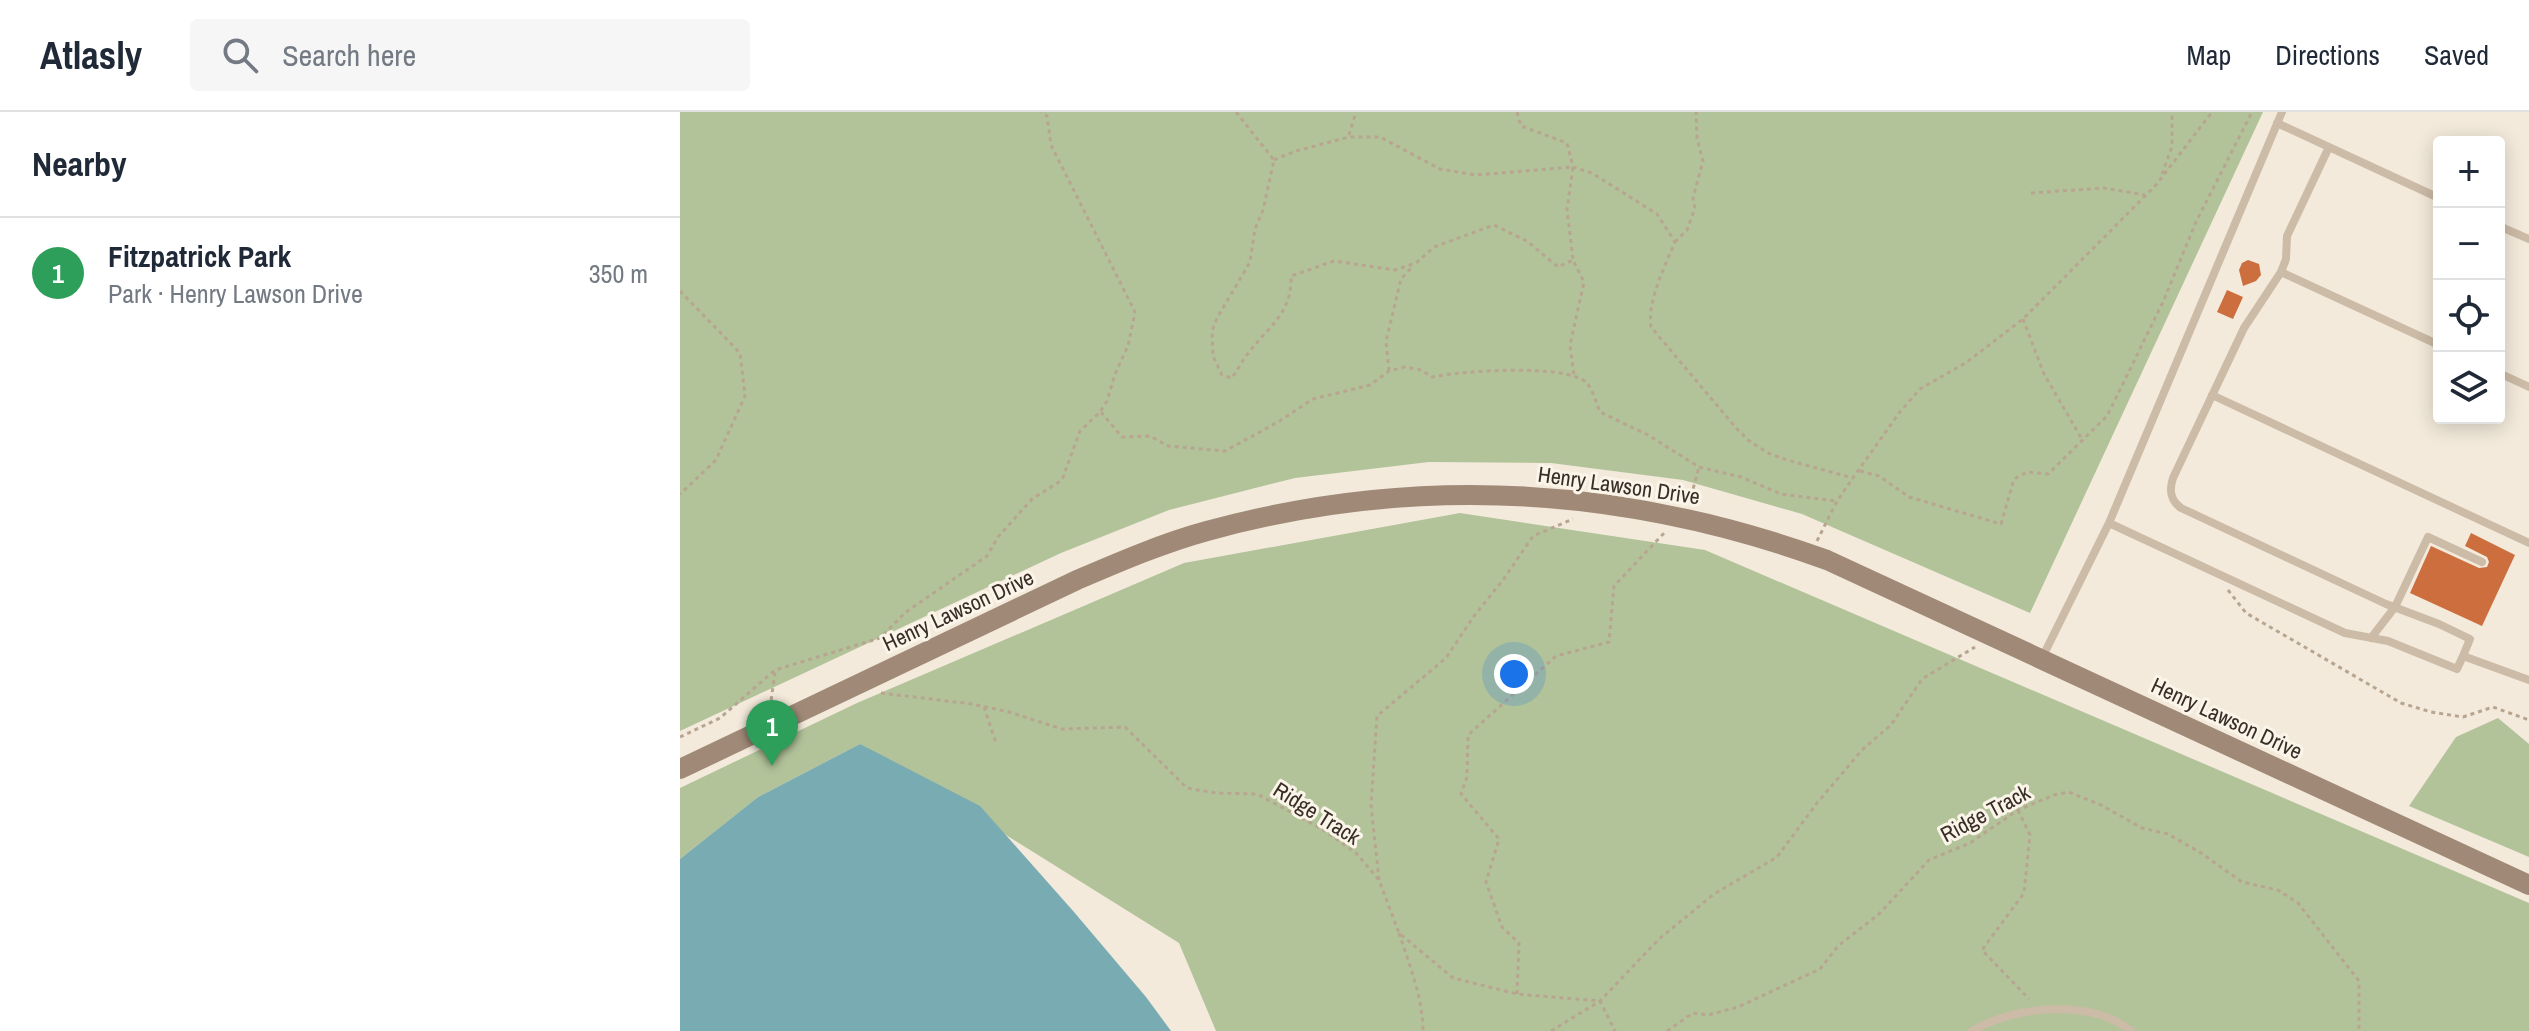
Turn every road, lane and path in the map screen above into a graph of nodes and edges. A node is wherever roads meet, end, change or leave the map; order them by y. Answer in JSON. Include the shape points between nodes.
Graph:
{"nodes":[{"id":1,"x":1041,"y":112,"type":"edge"},
{"id":2,"x":1236,"y":112,"type":"edge"},
{"id":3,"x":1356,"y":112,"type":"edge"},
{"id":4,"x":1517,"y":112,"type":"edge"},
{"id":5,"x":1696,"y":112,"type":"edge"},
{"id":6,"x":2172,"y":112,"type":"edge"},
{"id":7,"x":2212,"y":112,"type":"edge"},
{"id":8,"x":2252,"y":112,"type":"edge"},
{"id":9,"x":2282,"y":112,"type":"edge"},
{"id":10,"x":2277,"y":123,"type":"junction"},
{"id":11,"x":1349,"y":137,"type":"junction"},
{"id":12,"x":2329,"y":147,"type":"junction"},
{"id":13,"x":1274,"y":160,"type":"junction"},
{"id":14,"x":1573,"y":167,"type":"junction"},
{"id":15,"x":2156,"y":185,"type":"junction"},
{"id":16,"x":2031,"y":193,"type":"dead end"},
{"id":17,"x":2145,"y":195,"type":"junction"},
{"id":18,"x":2433,"y":195,"type":"edge"},
{"id":19,"x":2505,"y":229,"type":"edge"},
{"id":20,"x":2529,"y":239,"type":"edge"},
{"id":21,"x":1675,"y":242,"type":"junction"},
{"id":22,"x":1573,"y":260,"type":"junction"},
{"id":23,"x":1416,"y":263,"type":"junction"},
{"id":24,"x":2281,"y":272,"type":"junction"},
{"id":25,"x":680,"y":291,"type":"edge"},
{"id":26,"x":2023,"y":319,"type":"junction"},
{"id":27,"x":2433,"y":342,"type":"edge"},
{"id":28,"x":1389,"y":371,"type":"junction"},
{"id":29,"x":1574,"y":375,"type":"junction"},
{"id":30,"x":2505,"y":376,"type":"edge"},
{"id":31,"x":2529,"y":387,"type":"edge"},
{"id":32,"x":2212,"y":395,"type":"junction"},
{"id":33,"x":1100,"y":412,"type":"junction"},
{"id":34,"x":2084,"y":442,"type":"junction"},
{"id":35,"x":1699,"y":467,"type":"junction"},
{"id":36,"x":1860,"y":471,"type":"junction"},
{"id":37,"x":1853,"y":478,"type":"junction"},
{"id":38,"x":680,"y":494,"type":"edge"},
{"id":39,"x":1837,"y":501,"type":"junction"},
{"id":40,"x":1579,"y":516,"type":"dead end"},
{"id":41,"x":1686,"y":517,"type":"junction"},
{"id":42,"x":2109,"y":523,"type":"junction"},
{"id":43,"x":2529,"y":543,"type":"edge"},
{"id":44,"x":1809,"y":554,"type":"junction"},
{"id":45,"x":2482,"y":562,"type":"dead end"},
{"id":46,"x":2216,"y":575,"type":"junction"},
{"id":47,"x":2395,"y":607,"type":"junction"},
{"id":48,"x":1996,"y":637,"type":"junction"},
{"id":49,"x":2371,"y":638,"type":"junction"},
{"id":50,"x":2463,"y":656,"type":"junction"},
{"id":51,"x":2042,"y":658,"type":"junction"},
{"id":52,"x":775,"y":670,"type":"junction"},
{"id":53,"x":2529,"y":680,"type":"edge"},
{"id":54,"x":881,"y":693,"type":"dead end"},
{"id":55,"x":984,"y":707,"type":"junction"},
{"id":56,"x":2529,"y":720,"type":"edge"},
{"id":57,"x":767,"y":728,"type":"junction"},
{"id":58,"x":680,"y":737,"type":"edge"},
{"id":59,"x":996,"y":743,"type":"dead end"},
{"id":60,"x":680,"y":769,"type":"edge"},
{"id":61,"x":2018,"y":810,"type":"junction"},
{"id":62,"x":1379,"y":880,"type":"junction"},
{"id":63,"x":2529,"y":885,"type":"edge"},
{"id":64,"x":1399,"y":933,"type":"junction"},
{"id":65,"x":1517,"y":994,"type":"junction"},
{"id":66,"x":1600,"y":1001,"type":"junction"},
{"id":67,"x":2039,"y":1010,"type":"junction"},
{"id":68,"x":1423,"y":1031,"type":"edge"},
{"id":69,"x":1551,"y":1031,"type":"edge"},
{"id":70,"x":1615,"y":1031,"type":"edge"},
{"id":71,"x":1667,"y":1031,"type":"edge"},
{"id":72,"x":1972,"y":1031,"type":"edge"},
{"id":73,"x":2131,"y":1031,"type":"edge"},
{"id":74,"x":2359,"y":1031,"type":"edge"}],
"edges":[{"from":1,"to":33,"type":"path","via":[[1047,116],[1051,145],[1135,312],[1128,346]]},
{"from":2,"to":13,"type":"path"},
{"from":3,"to":11,"type":"path"},
{"from":4,"to":14,"type":"path","via":[[1521,126],[1567,143]]},
{"from":5,"to":21,"type":"path","via":[[1703,161],[1695,208],[1687,230]]},
{"from":6,"to":15,"type":"path","via":[[2172,146]]},
{"from":7,"to":15,"type":"path"},
{"from":8,"to":34,"type":"path","via":[[2132,370],[2107,416]]},
{"from":9,"to":10,"type":"lane"},
{"from":10,"to":12,"type":"lane"},
{"from":10,"to":42,"type":"lane"},
{"from":11,"to":13,"type":"path"},
{"from":11,"to":14,"type":"path","via":[[1380,137],[1440,169],[1476,175]]},
{"from":12,"to":18,"type":"lane"},
{"from":12,"to":24,"type":"lane","via":[[2287,236]]},
{"from":13,"to":23,"type":"path","via":[[1250,262],[1212,331],[1213,356],[1222,375],[1232,378],[1283,312],[1292,290],[1291,276],[1334,261],[1395,270]]},
{"from":14,"to":21,"type":"path","via":[[1592,173],[1657,214]]},
{"from":14,"to":22,"type":"path","via":[[1567,210]]},
{"from":15,"to":17,"type":"path"},
{"from":16,"to":17,"type":"path","via":[[2104,188]]},
{"from":17,"to":26,"type":"path"},
{"from":19,"to":20,"type":"lane"},
{"from":21,"to":37,"type":"path","via":[[1651,310],[1655,333],[1748,440],[1778,457]]},
{"from":22,"to":23,"type":"path","via":[[1558,267],[1527,241],[1494,225],[1434,247]]},
{"from":22,"to":29,"type":"path","via":[[1584,282],[1570,345]]},
{"from":23,"to":28,"type":"path","via":[[1401,279],[1386,341]]},
{"from":24,"to":27,"type":"lane"},
{"from":24,"to":32,"type":"lane","via":[[2244,328]]},
{"from":25,"to":38,"type":"path","via":[[740,353],[745,396],[716,460]]},
{"from":26,"to":34,"type":"path","via":[[2044,374]]},
{"from":26,"to":36,"type":"path","via":[[1967,362],[1920,389]]},
{"from":28,"to":29,"type":"path","via":[[1405,367],[1432,377],[1532,370]]},
{"from":28,"to":33,"type":"path","via":[[1370,385],[1313,399],[1225,451],[1168,446],[1150,436],[1122,437]]},
{"from":29,"to":35,"type":"path","via":[[1588,385],[1600,412]]},
{"from":30,"to":31,"type":"lane"},
{"from":32,"to":43,"type":"lane"},
{"from":32,"to":47,"type":"lane","via":[[2173,478],[2171,495],[2177,505]]},
{"from":33,"to":52,"type":"path","via":[[1080,431],[1062,480],[1032,499],[987,556],[906,612],[880,638]]},
{"from":34,"to":36,"type":"path","via":[[2048,474],[2027,472],[2014,479],[2001,524],[1909,497],[1879,476]]},
{"from":35,"to":39,"type":"path","via":[[1781,494]]},
{"from":35,"to":41,"type":"path"},
{"from":36,"to":37,"type":"path"},
{"from":37,"to":39,"type":"path"},
{"from":39,"to":44,"type":"path"},
{"from":40,"to":62,"type":"path","via":[[1533,536],[1446,658],[1377,716],[1372,832]]},
{"from":41,"to":44,"type":"main road","name":"Henry Lawson Drive"},
{"from":41,"to":57,"type":"main road","name":"Henry Lawson Drive","via":[[1569,498],[1455,494],[1363,501],[1254,520],[1181,539],[1103,569]]},
{"from":41,"to":65,"type":"path","via":[[1614,586],[1609,642],[1556,656],[1468,735],[1461,794],[1499,839],[1486,882],[1502,927],[1519,943]]},
{"from":42,"to":46,"type":"lane"},
{"from":42,"to":51,"type":"lane"},
{"from":44,"to":48,"type":"main road","name":"Henry Lawson Drive"},
{"from":45,"to":47,"type":"lane","via":[[2428,537]]},
{"from":46,"to":49,"type":"lane","via":[[2345,633]]},
{"from":46,"to":56,"type":"path","via":[[2246,613],[2401,703],[2463,717],[2493,707]]},
{"from":47,"to":49,"type":"lane"},
{"from":47,"to":50,"type":"lane","via":[[2470,639]]},
{"from":48,"to":51,"type":"main road","name":"Henry Lawson Drive"},
{"from":48,"to":66,"type":"path","via":[[1922,679],[1891,725],[1863,749],[1777,857],[1714,894],[1659,939]]},
{"from":49,"to":50,"type":"lane","via":[[2457,669]]},
{"from":50,"to":53,"type":"lane"},
{"from":51,"to":63,"type":"main road","name":"Henry Lawson Drive"},
{"from":52,"to":57,"type":"path"},
{"from":52,"to":58,"type":"path","via":[[720,718]]},
{"from":54,"to":55,"type":"path","name":"Ridge Track"},
{"from":55,"to":59,"type":"path"},
{"from":55,"to":62,"type":"path","name":"Ridge Track","via":[[1062,729],[1125,727],[1187,788],[1257,794],[1322,829],[1356,853]]},
{"from":57,"to":60,"type":"main road","name":"Henry Lawson Drive"},
{"from":61,"to":67,"type":"path","via":[[2030,835],[2024,893],[1982,950]]},
{"from":61,"to":71,"type":"path","name":"Ridge Track","via":[[1970,843],[1929,860],[1820,969],[1738,1007],[1693,1013]]},
{"from":61,"to":74,"type":"path","name":"Ridge Track","via":[[2069,792],[2142,828],[2168,834],[2242,882],[2278,890],[2298,903],[2359,981]]},
{"from":62,"to":64,"type":"path","name":"Ridge Track"},
{"from":64,"to":65,"type":"path","name":"Ridge Track","via":[[1453,978]]},
{"from":64,"to":68,"type":"path"},
{"from":65,"to":66,"type":"path","name":"Ridge Track"},
{"from":66,"to":69,"type":"path"},
{"from":66,"to":70,"type":"path"},
{"from":67,"to":72,"type":"lane","via":[[2010,1014]]},
{"from":67,"to":73,"type":"lane","via":[[2110,1017]]}]}
